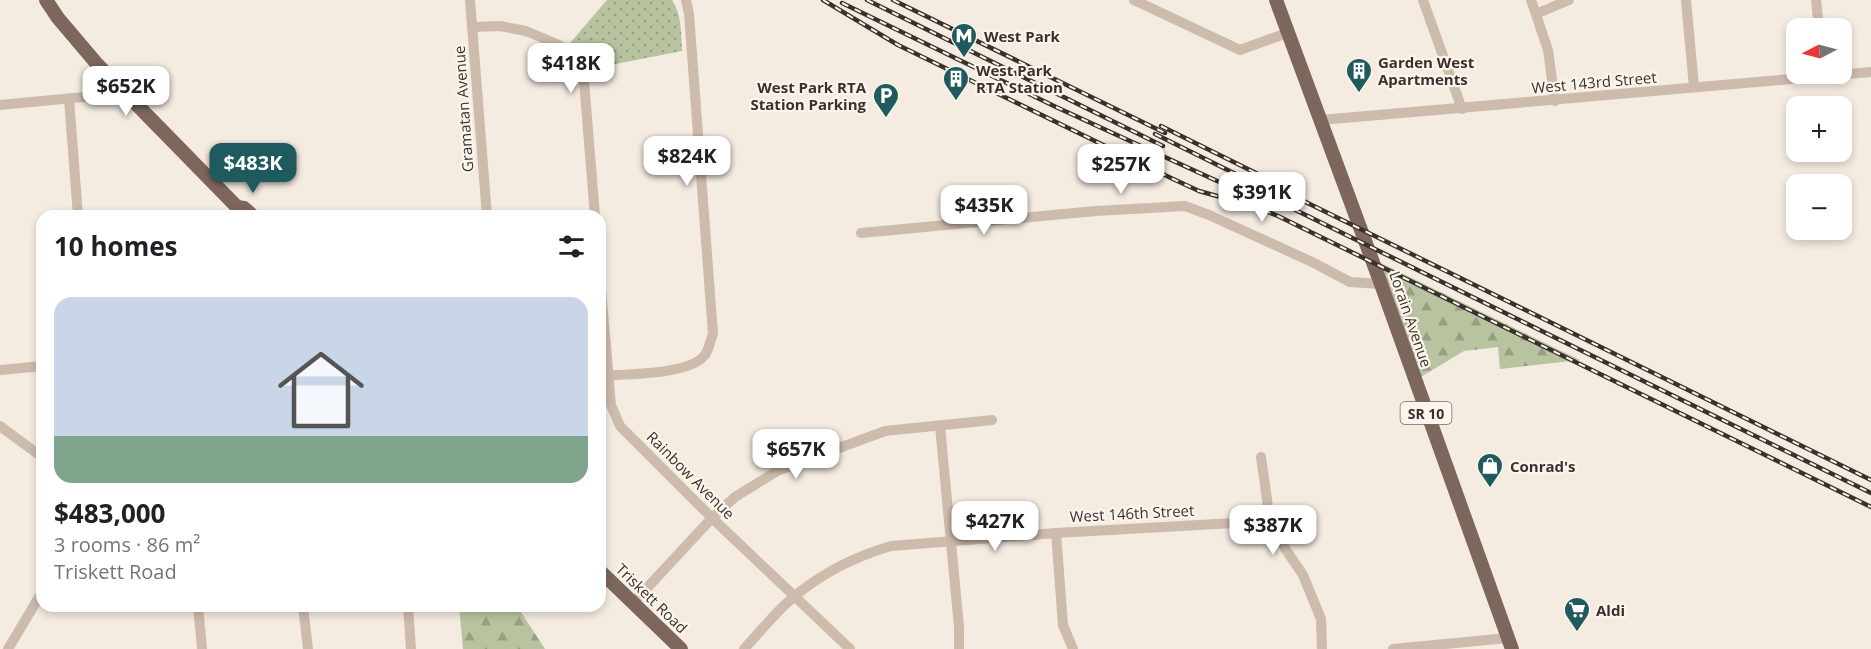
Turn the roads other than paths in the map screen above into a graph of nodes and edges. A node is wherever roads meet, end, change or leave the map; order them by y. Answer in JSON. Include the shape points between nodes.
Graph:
{"nodes":[{"id":1,"x":46,"y":0,"type":"edge"},
{"id":2,"x":470,"y":0,"type":"edge"},
{"id":3,"x":686,"y":0,"type":"edge"},
{"id":4,"x":1134,"y":0,"type":"edge"},
{"id":5,"x":1276,"y":0,"type":"edge"},
{"id":6,"x":1423,"y":0,"type":"edge"},
{"id":7,"x":1531,"y":0,"type":"edge"},
{"id":8,"x":1569,"y":0,"type":"edge"},
{"id":9,"x":1686,"y":0,"type":"edge"},
{"id":10,"x":1816,"y":0,"type":"edge"},
{"id":11,"x":1536,"y":14,"type":"junction"},
{"id":12,"x":1817,"y":18,"type":"edge"},
{"id":13,"x":472,"y":27,"type":"junction"},
{"id":14,"x":1287,"y":33,"type":"junction"},
{"id":15,"x":1871,"y":72,"type":"edge"},
{"id":16,"x":1852,"y":73,"type":"edge"},
{"id":17,"x":1786,"y":78,"type":"edge"},
{"id":18,"x":1694,"y":87,"type":"junction"},
{"id":19,"x":125,"y":93,"type":"junction"},
{"id":20,"x":69,"y":99,"type":"junction"},
{"id":21,"x":1555,"y":101,"type":"junction"},
{"id":22,"x":0,"y":105,"type":"edge"},
{"id":23,"x":1462,"y":109,"type":"junction"},
{"id":24,"x":1321,"y":120,"type":"junction"},
{"id":25,"x":78,"y":210,"type":"edge"},
{"id":26,"x":236,"y":210,"type":"edge"},
{"id":27,"x":487,"y":210,"type":"edge"},
{"id":28,"x":595,"y":210,"type":"edge"},
{"id":29,"x":861,"y":233,"type":"dead end"},
{"id":30,"x":1381,"y":284,"type":"junction"},
{"id":31,"x":36,"y":367,"type":"edge"},
{"id":32,"x":0,"y":370,"type":"edge"},
{"id":33,"x":606,"y":376,"type":"edge"},
{"id":34,"x":606,"y":384,"type":"edge"},
{"id":35,"x":992,"y":420,"type":"dead end"},
{"id":36,"x":0,"y":426,"type":"edge"},
{"id":37,"x":940,"y":426,"type":"junction"},
{"id":38,"x":36,"y":453,"type":"edge"},
{"id":39,"x":1261,"y":457,"type":"dead end"},
{"id":40,"x":712,"y":518,"type":"junction"},
{"id":41,"x":1270,"y":521,"type":"junction"},
{"id":42,"x":1056,"y":533,"type":"junction"},
{"id":43,"x":951,"y":541,"type":"junction"},
{"id":44,"x":606,"y":577,"type":"edge"},
{"id":45,"x":795,"y":596,"type":"junction"},
{"id":46,"x":36,"y":602,"type":"edge"},
{"id":47,"x":633,"y":603,"type":"junction"},
{"id":48,"x":199,"y":612,"type":"edge"},
{"id":49,"x":304,"y":612,"type":"edge"},
{"id":50,"x":408,"y":612,"type":"edge"},
{"id":51,"x":1510,"y":643,"type":"edge"},
{"id":52,"x":8,"y":649,"type":"edge"},
{"id":53,"x":202,"y":649,"type":"edge"},
{"id":54,"x":308,"y":649,"type":"edge"},
{"id":55,"x":411,"y":649,"type":"edge"},
{"id":56,"x":681,"y":649,"type":"edge"},
{"id":57,"x":744,"y":649,"type":"edge"},
{"id":58,"x":850,"y":649,"type":"edge"},
{"id":59,"x":958,"y":649,"type":"edge"},
{"id":60,"x":1073,"y":649,"type":"edge"},
{"id":61,"x":1322,"y":649,"type":"edge"},
{"id":62,"x":1393,"y":649,"type":"edge"}],
"edges":[{"from":1,"to":19,"type":"main road","via":[[74,38]]},
{"from":2,"to":13,"type":"street","name":"Gramatan Avenue"},
{"from":3,"to":33,"type":"street","via":[[712,334],[705,356],[692,365]]},
{"from":4,"to":14,"type":"street","via":[[1240,50]]},
{"from":5,"to":14,"type":"main road","name":"Lorain Avenue","number":"SR 10"},
{"from":6,"to":23,"type":"street"},
{"from":7,"to":11,"type":"street"},
{"from":8,"to":11,"type":"street"},
{"from":9,"to":18,"type":"street"},
{"from":10,"to":12,"type":"street"},
{"from":11,"to":21,"type":"street","via":[[1548,50]]},
{"from":13,"to":27,"type":"street","name":"Gramatan Avenue"},
{"from":13,"to":28,"type":"street","via":[[500,26],[526,31],[559,45],[573,62],[584,81]]},
{"from":14,"to":24,"type":"main road","name":"Lorain Avenue","number":"SR 10"},
{"from":15,"to":16,"type":"street","name":"West 143rd Street"},
{"from":17,"to":18,"type":"street","name":"West 143rd Street"},
{"from":18,"to":21,"type":"street","name":"West 143rd Street"},
{"from":19,"to":20,"type":"street"},
{"from":19,"to":26,"type":"main road"},
{"from":20,"to":22,"type":"street"},
{"from":20,"to":25,"type":"street"},
{"from":21,"to":23,"type":"street","name":"West 143rd Street"},
{"from":23,"to":24,"type":"street","name":"West 143rd Street"},
{"from":24,"to":30,"type":"main road","name":"Lorain Avenue","number":"SR 10"},
{"from":29,"to":30,"type":"street","via":[[1185,206],[1350,282]]},
{"from":30,"to":51,"type":"main road","name":"Lorain Avenue","number":"SR 10"},
{"from":31,"to":32,"type":"street"},
{"from":34,"to":40,"type":"street","name":"Rainbow Avenue","via":[[620,426]]},
{"from":35,"to":37,"type":"street"},
{"from":36,"to":38,"type":"street"},
{"from":37,"to":40,"type":"street","via":[[885,431],[777,471],[735,497]]},
{"from":37,"to":43,"type":"street"},
{"from":39,"to":41,"type":"street"},
{"from":40,"to":45,"type":"street","name":"Rainbow Avenue"},
{"from":40,"to":47,"type":"street"},
{"from":41,"to":42,"type":"street","name":"West 146th Street"},
{"from":41,"to":61,"type":"street","via":[[1303,575],[1321,619]]},
{"from":42,"to":43,"type":"street","name":"West 146th Street"},
{"from":42,"to":60,"type":"street","via":[[1063,626]]},
{"from":43,"to":45,"type":"street","name":"West 146th Street","via":[[891,546],[868,553],[823,576]]},
{"from":43,"to":59,"type":"street"},
{"from":44,"to":47,"type":"main road","name":"Triskett Road"},
{"from":45,"to":57,"type":"street","name":"West 146th Street"},
{"from":45,"to":58,"type":"street","name":"Rainbow Avenue"},
{"from":46,"to":52,"type":"street"},
{"from":47,"to":56,"type":"main road","name":"Triskett Road"},
{"from":48,"to":53,"type":"street"},
{"from":49,"to":54,"type":"street"},
{"from":50,"to":55,"type":"street"},
{"from":51,"to":62,"type":"street"}]}
